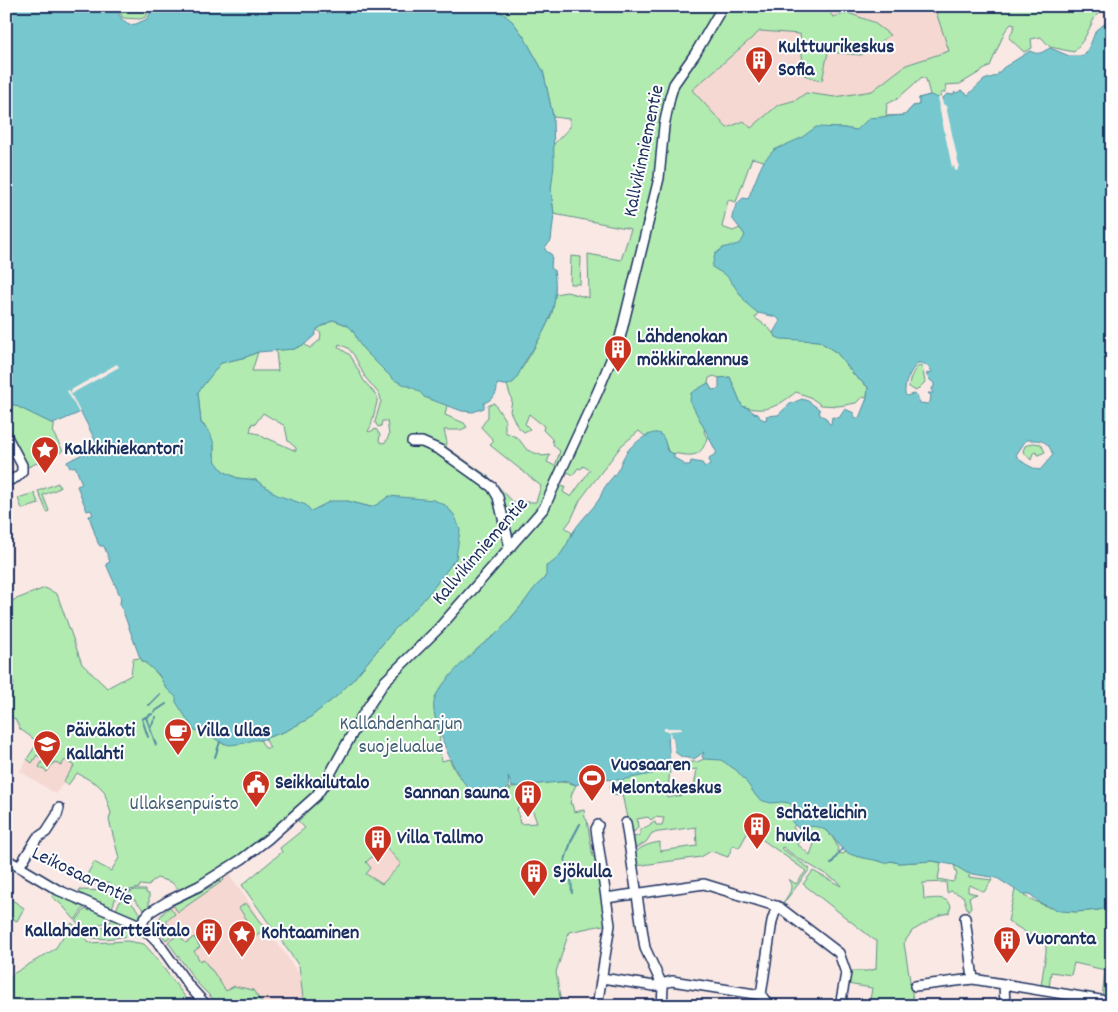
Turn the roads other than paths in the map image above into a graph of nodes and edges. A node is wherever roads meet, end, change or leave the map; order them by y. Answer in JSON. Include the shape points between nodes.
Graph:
{"nodes":[{"id":1,"x":723,"y":6,"type":"edge"},
{"id":2,"x":6,"y":435,"type":"edge"},
{"id":3,"x":412,"y":442,"type":"dead end"},
{"id":4,"x":6,"y":482,"type":"edge"},
{"id":5,"x":510,"y":548,"type":"junction"},
{"id":6,"x":59,"y":808,"type":"dead end"},
{"id":7,"x":626,"y":823,"type":"dead end"},
{"id":8,"x":598,"y":825,"type":"dead end"},
{"id":9,"x":6,"y":859,"type":"edge"},
{"id":10,"x":19,"y":867,"type":"junction"},
{"id":11,"x":636,"y":893,"type":"junction"},
{"id":12,"x":606,"y":898,"type":"junction"},
{"id":13,"x":777,"y":906,"type":"junction"},
{"id":14,"x":965,"y":918,"type":"dead end"},
{"id":15,"x":142,"y":926,"type":"junction"},
{"id":16,"x":602,"y":978,"type":"junction"},
{"id":17,"x":972,"y":979,"type":"junction"},
{"id":18,"x":662,"y":984,"type":"junction"},
{"id":19,"x":1004,"y":984,"type":"junction"},
{"id":20,"x":915,"y":986,"type":"dead end"},
{"id":21,"x":761,"y":995,"type":"junction"},
{"id":22,"x":1112,"y":1002,"type":"edge"},
{"id":23,"x":207,"y":1006,"type":"edge"},
{"id":24,"x":597,"y":1006,"type":"edge"},
{"id":25,"x":662,"y":1006,"type":"edge"},
{"id":26,"x":769,"y":1006,"type":"edge"},
{"id":27,"x":840,"y":1006,"type":"edge"},
{"id":28,"x":1005,"y":1006,"type":"edge"}],
"edges":[{"from":1,"to":5,"type":"street","name":"Kallvikinniementie","via":[[674,84],[664,126],[659,178],[612,361],[544,508]]},
{"from":2,"to":4,"type":"street","via":[[22,465],[22,472]]},
{"from":3,"to":5,"type":"street","via":[[422,442],[440,450],[492,487],[498,497]]},
{"from":5,"to":15,"type":"street","name":"Kallvikinniementie","via":[[439,628],[385,681],[316,796],[242,859],[213,878],[168,900],[155,910],[152,920]]},
{"from":6,"to":10,"type":"street","via":[[46,832],[37,838]]},
{"from":7,"to":11,"type":"street"},
{"from":8,"to":12,"type":"street"},
{"from":9,"to":10,"type":"street","name":"Leikosaarentie"},
{"from":10,"to":15,"type":"street","name":"Leikosaarentie","via":[[58,890]]},
{"from":11,"to":12,"type":"street"},
{"from":11,"to":13,"type":"street","via":[[704,884]]},
{"from":11,"to":18,"type":"street","via":[[645,948]]},
{"from":12,"to":16,"type":"street","via":[[610,926]]},
{"from":13,"to":21,"type":"street"},
{"from":13,"to":27,"type":"street","via":[[839,953],[846,973]]},
{"from":14,"to":17,"type":"street"},
{"from":15,"to":23,"type":"street"},
{"from":16,"to":18,"type":"street","via":[[649,986]]},
{"from":16,"to":24,"type":"street"},
{"from":17,"to":19,"type":"street"},
{"from":17,"to":20,"type":"street"},
{"from":18,"to":21,"type":"street","via":[[672,981]]},
{"from":18,"to":25,"type":"street"},
{"from":19,"to":22,"type":"street"},
{"from":19,"to":28,"type":"street"},
{"from":21,"to":26,"type":"street"}]}
